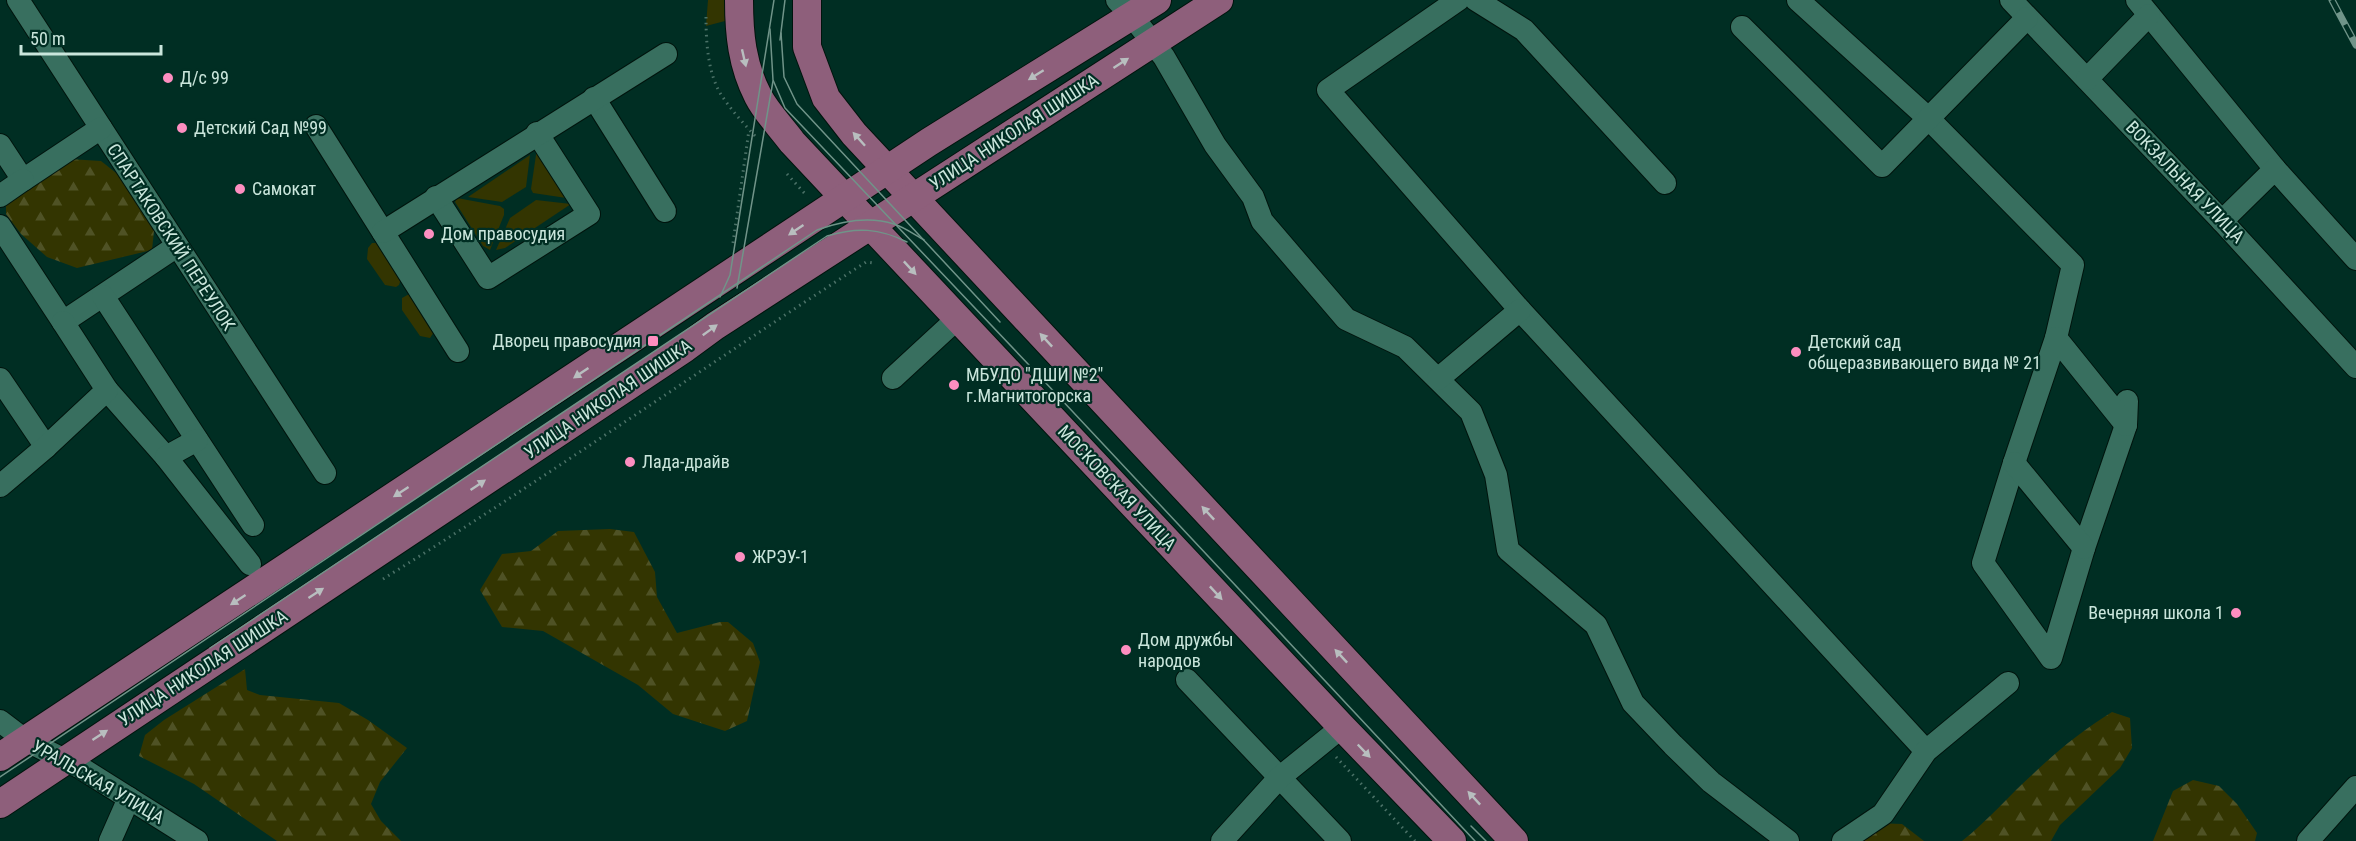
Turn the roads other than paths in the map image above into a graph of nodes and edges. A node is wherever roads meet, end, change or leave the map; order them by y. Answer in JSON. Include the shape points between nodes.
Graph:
{"nodes":[{"id":1,"x":18,"y":0,"type":"edge"},
{"id":2,"x":739,"y":0,"type":"edge"},
{"id":3,"x":807,"y":0,"type":"edge"},
{"id":4,"x":1157,"y":0,"type":"edge"},
{"id":5,"x":1220,"y":0,"type":"edge"},
{"id":6,"x":1458,"y":0,"type":"edge"},
{"id":7,"x":1476,"y":0,"type":"edge"},
{"id":8,"x":1798,"y":0,"type":"edge"},
{"id":9,"x":2011,"y":0,"type":"edge"},
{"id":10,"x":2143,"y":7,"type":"edge"},
{"id":11,"x":1124,"y":8,"type":"edge"},
{"id":12,"x":2027,"y":18,"type":"junction"},
{"id":13,"x":1742,"y":27,"type":"dead end"},
{"id":14,"x":1154,"y":43,"type":"junction"},
{"id":15,"x":666,"y":54,"type":"dead end"},
{"id":16,"x":2086,"y":79,"type":"junction"},
{"id":17,"x":594,"y":98,"type":"junction"},
{"id":18,"x":1928,"y":118,"type":"junction"},
{"id":19,"x":316,"y":126,"type":"dead end"},
{"id":20,"x":100,"y":128,"type":"junction"},
{"id":21,"x":537,"y":133,"type":"junction"},
{"id":22,"x":0,"y":145,"type":"edge"},
{"id":23,"x":2275,"y":169,"type":"junction"},
{"id":24,"x":888,"y":170,"type":"junction"},
{"id":25,"x":23,"y":180,"type":"junction"},
{"id":26,"x":1665,"y":183,"type":"dead end"},
{"id":27,"x":0,"y":196,"type":"edge"},
{"id":28,"x":436,"y":197,"type":"junction"},
{"id":29,"x":913,"y":197,"type":"junction"},
{"id":30,"x":844,"y":198,"type":"junction"},
{"id":31,"x":665,"y":211,"type":"dead end"},
{"id":32,"x":2222,"y":221,"type":"junction"},
{"id":33,"x":870,"y":225,"type":"junction"},
{"id":34,"x":0,"y":226,"type":"edge"},
{"id":35,"x":383,"y":232,"type":"junction"},
{"id":36,"x":177,"y":246,"type":"junction"},
{"id":37,"x":2356,"y":259,"type":"edge"},
{"id":38,"x":103,"y":296,"type":"junction"},
{"id":39,"x":1520,"y":310,"type":"junction"},
{"id":40,"x":958,"y":318,"type":"junction"},
{"id":41,"x":63,"y":322,"type":"junction"},
{"id":42,"x":2056,"y":338,"type":"junction"},
{"id":43,"x":458,"y":351,"type":"dead end"},
{"id":44,"x":2356,"y":367,"type":"edge"},
{"id":45,"x":893,"y":378,"type":"dead end"},
{"id":46,"x":0,"y":379,"type":"edge"},
{"id":47,"x":1438,"y":379,"type":"junction"},
{"id":48,"x":107,"y":390,"type":"junction"},
{"id":49,"x":2127,"y":401,"type":"dead end"},
{"id":50,"x":2126,"y":425,"type":"junction"},
{"id":51,"x":197,"y":440,"type":"junction"},
{"id":52,"x":46,"y":447,"type":"junction"},
{"id":53,"x":166,"y":457,"type":"junction"},
{"id":54,"x":2014,"y":463,"type":"junction"},
{"id":55,"x":325,"y":474,"type":"dead end"},
{"id":56,"x":0,"y":486,"type":"edge"},
{"id":57,"x":253,"y":525,"type":"dead end"},
{"id":58,"x":2084,"y":548,"type":"junction"},
{"id":59,"x":250,"y":564,"type":"dead end"},
{"id":60,"x":1187,"y":680,"type":"dead end"},
{"id":61,"x":2008,"y":683,"type":"dead end"},
{"id":62,"x":0,"y":722,"type":"edge"},
{"id":63,"x":1332,"y":735,"type":"junction"},
{"id":64,"x":25,"y":740,"type":"junction"},
{"id":65,"x":1926,"y":751,"type":"junction"},
{"id":66,"x":0,"y":757,"type":"edge"},
{"id":67,"x":64,"y":759,"type":"junction"},
{"id":68,"x":1279,"y":778,"type":"junction"},
{"id":69,"x":2356,"y":788,"type":"edge"},
{"id":70,"x":129,"y":798,"type":"junction"},
{"id":71,"x":0,"y":804,"type":"edge"},
{"id":72,"x":110,"y":841,"type":"edge"},
{"id":73,"x":197,"y":841,"type":"edge"},
{"id":74,"x":1222,"y":841,"type":"edge"},
{"id":75,"x":1340,"y":841,"type":"edge"},
{"id":76,"x":1452,"y":841,"type":"edge"},
{"id":77,"x":1514,"y":841,"type":"edge"},
{"id":78,"x":1788,"y":841,"type":"edge"},
{"id":79,"x":1843,"y":841,"type":"edge"},
{"id":80,"x":2308,"y":841,"type":"edge"}],
"edges":[{"from":1,"to":20,"type":"street","name":"СПАРТАКОВСКИЙ ПЕРЕУЛОК"},
{"from":2,"to":30,"type":"main road","name":"МОСКОВСКАЯ УЛИЦА","one_way":true,"via":[[744,63],[759,98]]},
{"from":24,"to":3,"type":"main road","one_way":true,"via":[[826,98],[807,47]]},
{"from":4,"to":11,"type":"main road","name":"УЛИЦА НИКОЛАЯ ШИШКА"},
{"from":5,"to":14,"type":"main road","name":"УЛИЦА НИКОЛАЯ ШИШКА"},
{"from":6,"to":39,"type":"street","via":[[1328,90]]},
{"from":7,"to":26,"type":"street","via":[[1524,30]]},
{"from":8,"to":18,"type":"street"},
{"from":9,"to":12,"type":"street","name":"ВОКЗАЛЬНАЯ УЛИЦА"},
{"from":10,"to":16,"type":"street"},
{"from":10,"to":23,"type":"street"},
{"from":11,"to":14,"type":"street"},
{"from":11,"to":24,"type":"main road","name":"УЛИЦА НИКОЛАЯ ШИШКА","one_way":true},
{"from":12,"to":16,"type":"street","name":"ВОКЗАЛЬНАЯ УЛИЦА"},
{"from":12,"to":18,"type":"street"},
{"from":13,"to":18,"type":"street","via":[[1882,166]]},
{"from":29,"to":14,"type":"main road","name":"УЛИЦА НИКОЛАЯ ШИШКА","one_way":true},
{"from":14,"to":47,"type":"street","via":[[1215,145],[1253,197],[1262,220],[1346,319],[1406,347]]},
{"from":15,"to":17,"type":"street"},
{"from":16,"to":32,"type":"street","name":"ВОКЗАЛЬНАЯ УЛИЦА"},
{"from":17,"to":21,"type":"street"},
{"from":17,"to":31,"type":"street"},
{"from":18,"to":42,"type":"street","via":[[2073,265]]},
{"from":19,"to":35,"type":"street"},
{"from":20,"to":25,"type":"street"},
{"from":20,"to":36,"type":"street","name":"СПАРТАКОВСКИЙ ПЕРЕУЛОК"},
{"from":21,"to":28,"type":"street"},
{"from":21,"to":28,"type":"street","via":[[589,214],[488,278]]},
{"from":22,"to":25,"type":"street"},
{"from":23,"to":32,"type":"street"},
{"from":23,"to":37,"type":"street"},
{"from":24,"to":29,"type":"main road"},
{"from":24,"to":30,"type":"main road","name":"УЛИЦА НИКОЛАЯ ШИШКА"},
{"from":25,"to":27,"type":"street"},
{"from":28,"to":35,"type":"street"},
{"from":29,"to":33,"type":"main road","name":"УЛИЦА НИКОЛАЯ ШИШКА"},
{"from":77,"to":29,"type":"main road","one_way":true},
{"from":30,"to":33,"type":"main road","name":"МОСКОВСКАЯ УЛИЦА"},
{"from":30,"to":64,"type":"main road","name":"УЛИЦА НИКОЛАЯ ШИШКА","one_way":true},
{"from":32,"to":44,"type":"street","name":"ВОКЗАЛЬНАЯ УЛИЦА"},
{"from":33,"to":40,"type":"main road","name":"МОСКОВСКАЯ УЛИЦА","one_way":true},
{"from":67,"to":33,"type":"main road","name":"УЛИЦА НИКОЛАЯ ШИШКА","one_way":true},
{"from":34,"to":41,"type":"street"},
{"from":35,"to":43,"type":"street"},
{"from":36,"to":38,"type":"street"},
{"from":36,"to":55,"type":"street","name":"СПАРТАКОВСКИЙ ПЕРЕУЛОК"},
{"from":38,"to":41,"type":"street"},
{"from":38,"to":51,"type":"street"},
{"from":39,"to":47,"type":"street"},
{"from":39,"to":65,"type":"street"},
{"from":40,"to":45,"type":"street"},
{"from":40,"to":63,"type":"main road","name":"МОСКОВСКАЯ УЛИЦА","one_way":true},
{"from":41,"to":48,"type":"street"},
{"from":42,"to":50,"type":"street"},
{"from":42,"to":54,"type":"street"},
{"from":46,"to":52,"type":"street"},
{"from":47,"to":78,"type":"street","via":[[1471,412],[1496,475],[1508,550],[1596,625],[1633,703],[1673,745],[1711,782]]},
{"from":48,"to":52,"type":"street"},
{"from":48,"to":53,"type":"street"},
{"from":49,"to":50,"type":"street"},
{"from":50,"to":58,"type":"street"},
{"from":51,"to":53,"type":"street"},
{"from":51,"to":57,"type":"street"},
{"from":52,"to":56,"type":"street"},
{"from":53,"to":59,"type":"street"},
{"from":54,"to":58,"type":"street"},
{"from":54,"to":58,"type":"street","via":[[1983,563],[2051,658]]},
{"from":60,"to":68,"type":"street"},
{"from":61,"to":65,"type":"street"},
{"from":62,"to":64,"type":"street","name":"УРАЛЬСКАЯ УЛИЦА"},
{"from":63,"to":68,"type":"street"},
{"from":63,"to":76,"type":"main road","name":"МОСКОВСКАЯ УЛИЦА","one_way":true},
{"from":64,"to":66,"type":"main road","name":"УЛИЦА НИКОЛАЯ ШИШКА"},
{"from":64,"to":67,"type":"street","name":"УРАЛЬСКАЯ УЛИЦА"},
{"from":65,"to":79,"type":"street","via":[[1883,813]]},
{"from":67,"to":70,"type":"street","name":"УРАЛЬСКАЯ УЛИЦА"},
{"from":67,"to":71,"type":"main road","name":"УЛИЦА НИКОЛАЯ ШИШКА"},
{"from":68,"to":74,"type":"street"},
{"from":68,"to":75,"type":"street"},
{"from":69,"to":80,"type":"street"},
{"from":70,"to":72,"type":"street"},
{"from":70,"to":73,"type":"street","name":"УРАЛЬСКАЯ УЛИЦА"}]}
